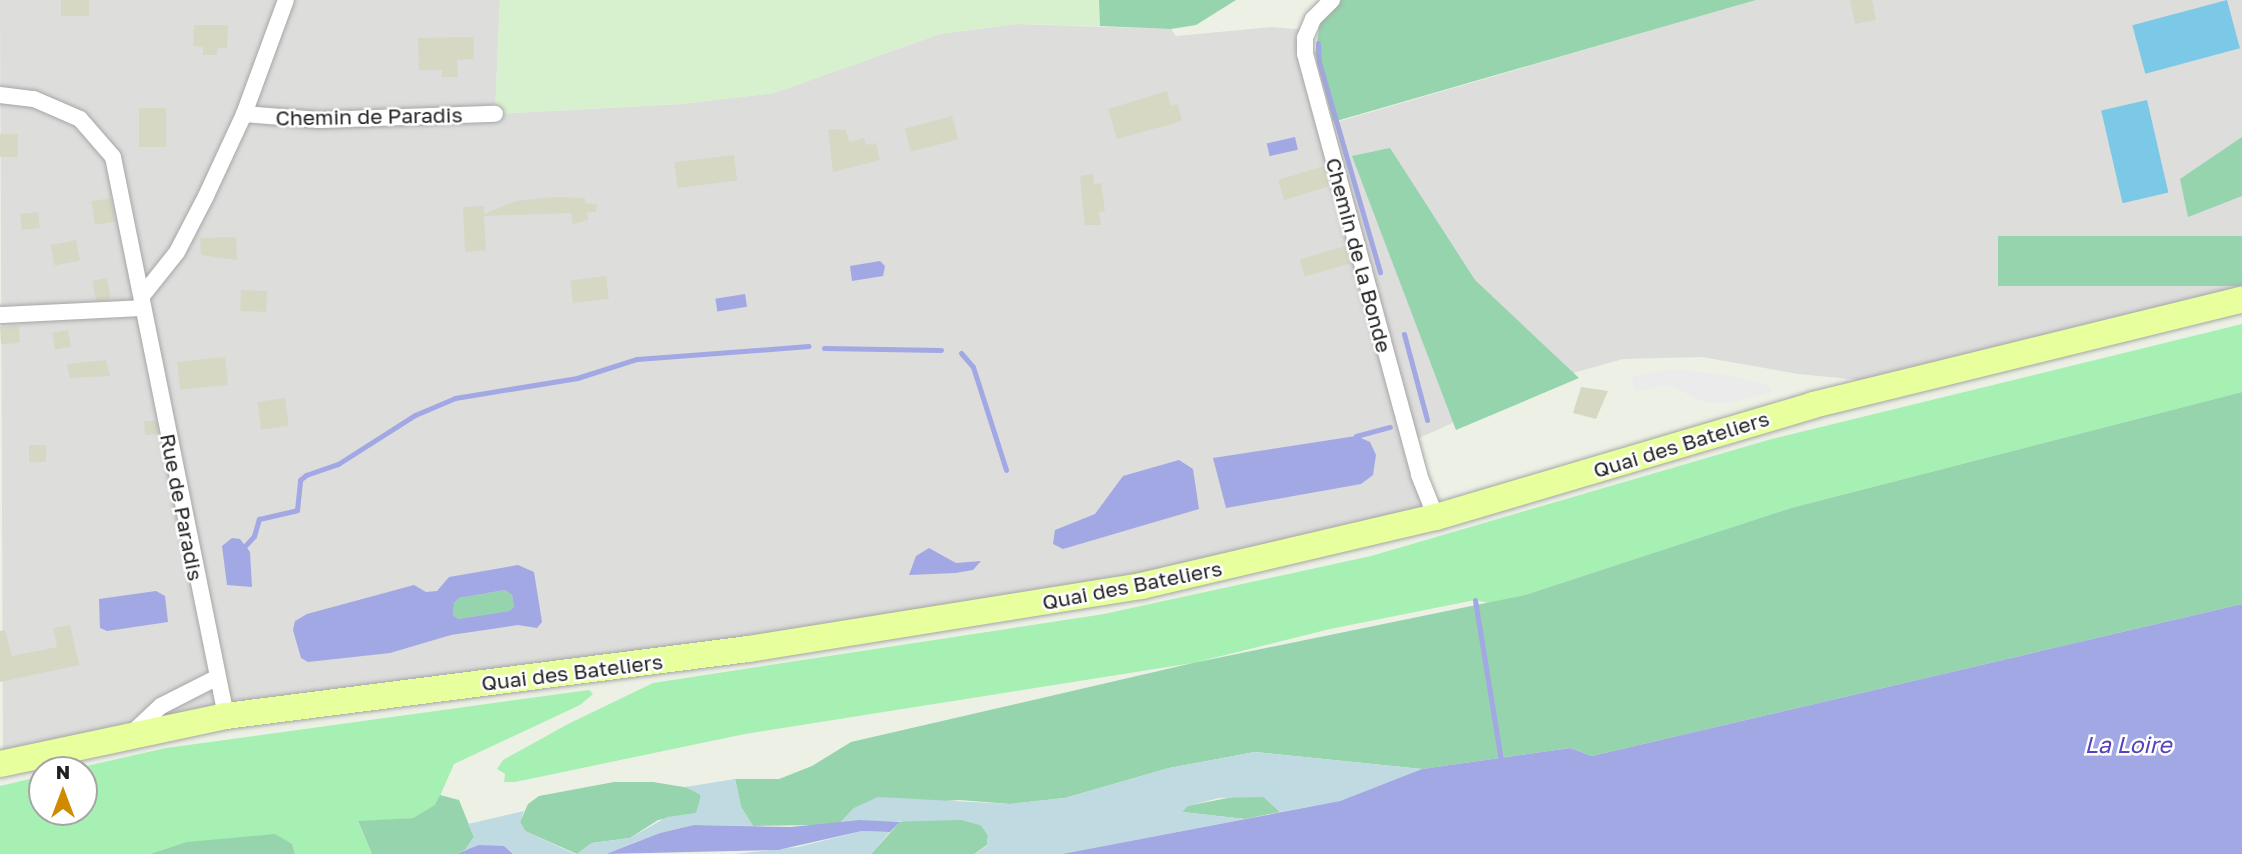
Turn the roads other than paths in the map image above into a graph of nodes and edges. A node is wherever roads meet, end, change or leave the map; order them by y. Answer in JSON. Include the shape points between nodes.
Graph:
{"nodes":[{"id":1,"x":286,"y":0,"type":"edge"},
{"id":2,"x":1332,"y":0,"type":"edge"},
{"id":3,"x":0,"y":95,"type":"edge"},
{"id":4,"x":244,"y":114,"type":"junction"},
{"id":5,"x":495,"y":114,"type":"dead end"},
{"id":6,"x":2242,"y":300,"type":"edge"},
{"id":7,"x":143,"y":302,"type":"junction"},
{"id":8,"x":0,"y":315,"type":"edge"},
{"id":9,"x":1436,"y":517,"type":"junction"},
{"id":10,"x":216,"y":678,"type":"junction"},
{"id":11,"x":226,"y":716,"type":"junction"},
{"id":12,"x":132,"y":733,"type":"junction"},
{"id":13,"x":0,"y":764,"type":"edge"}],
"edges":[{"from":1,"to":4,"type":"street"},
{"from":2,"to":9,"type":"street","name":"Chemin de la Bonde","via":[[1307,30],[1305,54],[1416,464]]},
{"from":3,"to":7,"type":"street","name":"Rue de Paradis","via":[[34,99],[80,119],[105,143],[120,181]]},
{"from":4,"to":5,"type":"street","name":"Chemin de Paradis","via":[[319,120]]},
{"from":4,"to":7,"type":"street","via":[[177,252]]},
{"from":6,"to":9,"type":"main road","name":"Quai des Bateliers","via":[[1813,405]]},
{"from":7,"to":8,"type":"street"},
{"from":7,"to":10,"type":"street","name":"Rue de Paradis"},
{"from":9,"to":11,"type":"main road","name":"Quai des Bateliers","via":[[1269,558],[1008,609],[721,653]]},
{"from":10,"to":11,"type":"street","name":"Rue de Paradis"},
{"from":10,"to":12,"type":"street","via":[[161,706]]},
{"from":11,"to":12,"type":"main road","name":"Quai des Bateliers"},
{"from":12,"to":13,"type":"main road","name":"Quai des Bateliers"}]}
